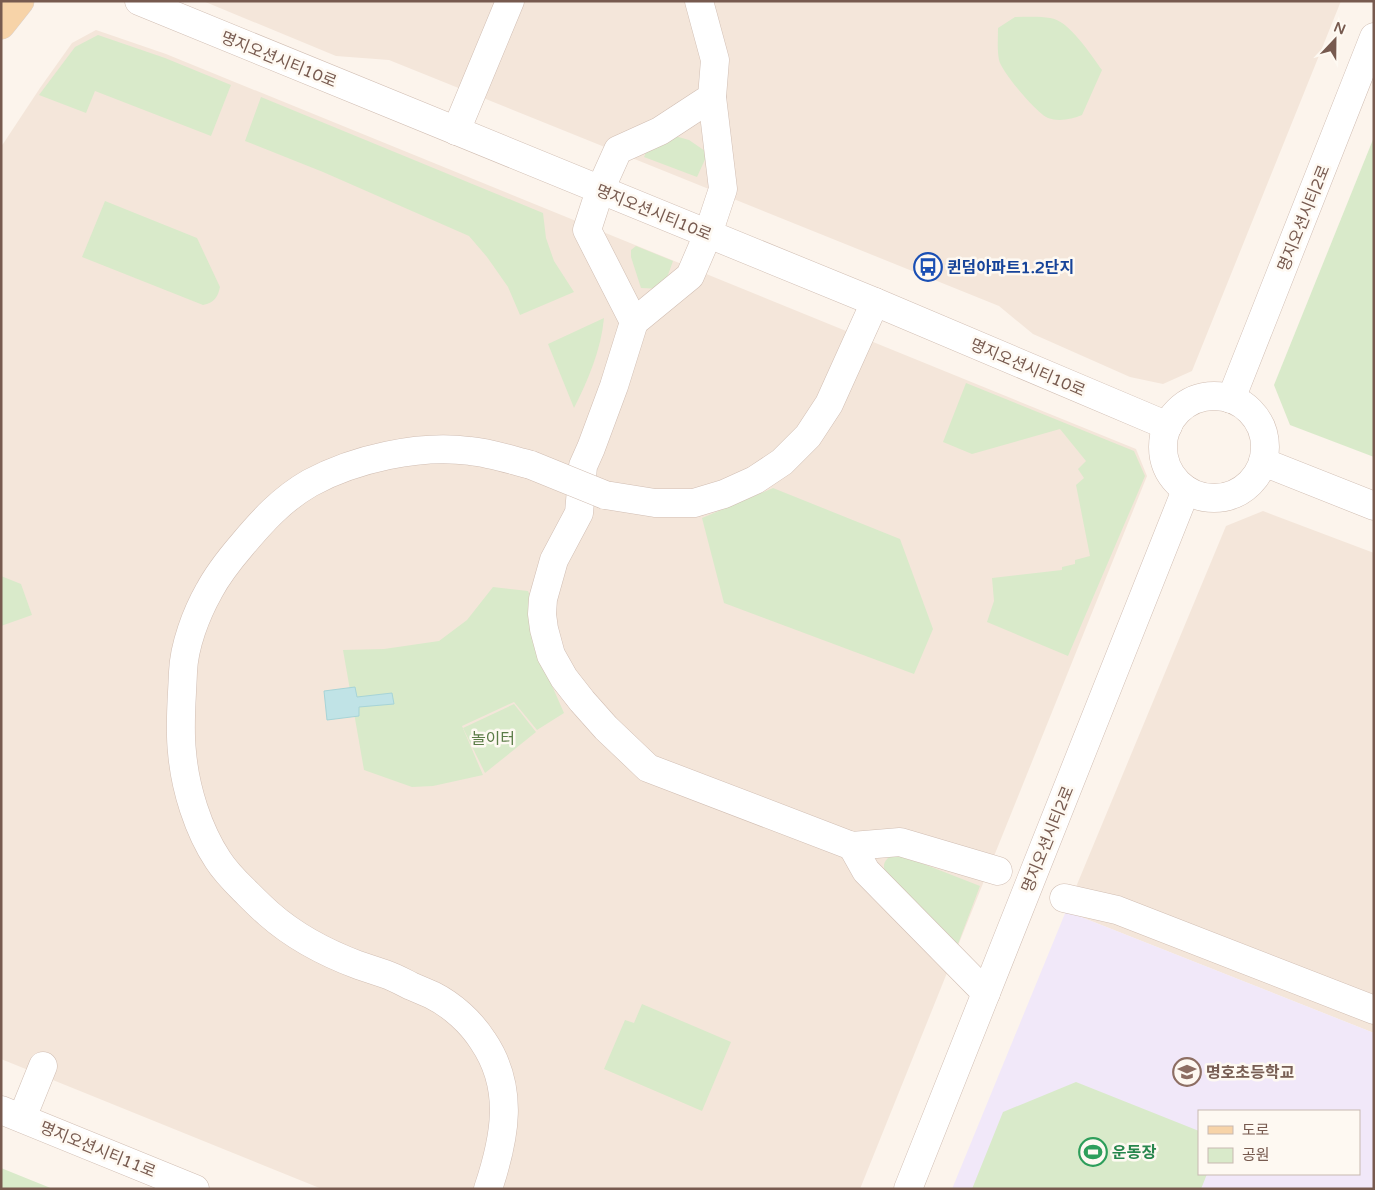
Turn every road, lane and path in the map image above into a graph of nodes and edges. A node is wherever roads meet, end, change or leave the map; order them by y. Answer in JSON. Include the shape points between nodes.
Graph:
{"nodes":[{"id":1,"x":20,"y":1,"type":"edge"},
{"id":2,"x":139,"y":1,"type":"edge"},
{"id":3,"x":510,"y":1,"type":"edge"},
{"id":4,"x":699,"y":1,"type":"edge"},
{"id":5,"x":1,"y":25,"type":"edge"},
{"id":6,"x":1374,"y":37,"type":"edge"},
{"id":7,"x":712,"y":97,"type":"junction"},
{"id":8,"x":456,"y":131,"type":"junction"},
{"id":9,"x":600,"y":190,"type":"junction"},
{"id":10,"x":708,"y":234,"type":"junction"},
{"id":11,"x":875,"y":302,"type":"junction"},
{"id":12,"x":634,"y":322,"type":"junction"},
{"id":13,"x":1231,"y":399,"type":"junction"},
{"id":14,"x":1168,"y":426,"type":"junction"},
{"id":15,"x":1263,"y":462,"type":"junction"},
{"id":16,"x":1186,"y":490,"type":"junction"},
{"id":17,"x":1374,"y":506,"type":"edge"},
{"id":18,"x":852,"y":846,"type":"junction"},
{"id":19,"x":998,"y":870,"type":"dead end"},
{"id":20,"x":1064,"y":898,"type":"dead end"},
{"id":21,"x":986,"y":993,"type":"junction"},
{"id":22,"x":1374,"y":1010,"type":"edge"},
{"id":23,"x":43,"y":1066,"type":"dead end"},
{"id":24,"x":12,"y":1114,"type":"edge"},
{"id":25,"x":195,"y":1189,"type":"edge"},
{"id":26,"x":488,"y":1189,"type":"edge"},
{"id":27,"x":908,"y":1189,"type":"edge"}],
"edges":[{"from":1,"to":5,"type":"main road"},
{"from":2,"to":8,"type":"street","name":"명지오션시티10로"},
{"from":3,"to":8,"type":"street"},
{"from":4,"to":7,"type":"street","via":[[715,60]]},
{"from":6,"to":13,"type":"street","name":"명지오션시티2로"},
{"from":7,"to":9,"type":"street","via":[[660,131],[618,150]]},
{"from":7,"to":10,"type":"street","via":[[723,189]]},
{"from":8,"to":9,"type":"street","name":"명지오션시티10로"},
{"from":9,"to":10,"type":"street","name":"명지오션시티10로"},
{"from":9,"to":12,"type":"street","via":[[587,230]]},
{"from":10,"to":11,"type":"street","name":"명지오션시티10로"},
{"from":10,"to":12,"type":"street","via":[[690,276]]},
{"from":11,"to":14,"type":"street","name":"명지오션시티10로"},
{"from":11,"to":26,"type":"street","bridge":true,"via":[[829,404],[808,436],[782,462],[755,480],[724,494],[694,504],[655,503],[605,496],[532,465],[470,451],[432,449],[399,453],[327,474],[296,491],[264,519],[228,562],[209,591],[190,637],[183,665],[181,711],[182,752],[188,789],[206,838],[231,878],[295,934],[338,957],[434,996],[458,1013],[482,1039],[496,1062],[505,1104],[499,1148]]},
{"from":12,"to":18,"type":"street","via":[[614,386],[583,466],[579,513],[554,560],[543,599],[544,629],[551,655],[582,701],[648,768]]},
{"from":13,"to":14,"type":"street","via":[[1204,396],[1187,403]]},
{"from":13,"to":15,"type":"street","via":[[1254,415],[1262,430]]},
{"from":14,"to":16,"type":"street","via":[[1163,448],[1166,465]]},
{"from":15,"to":16,"type":"street","via":[[1243,489],[1228,496],[1200,496]]},
{"from":15,"to":17,"type":"street"},
{"from":16,"to":21,"type":"street","name":"명지오션시티2로"},
{"from":18,"to":19,"type":"street","via":[[900,842]]},
{"from":18,"to":21,"type":"street","via":[[866,871]]},
{"from":20,"to":22,"type":"street","via":[[1118,910]]},
{"from":21,"to":27,"type":"street","name":"명지오션시티2로"},
{"from":23,"to":24,"type":"street"},
{"from":24,"to":25,"type":"street","name":"명지오션시티11로"}]}
